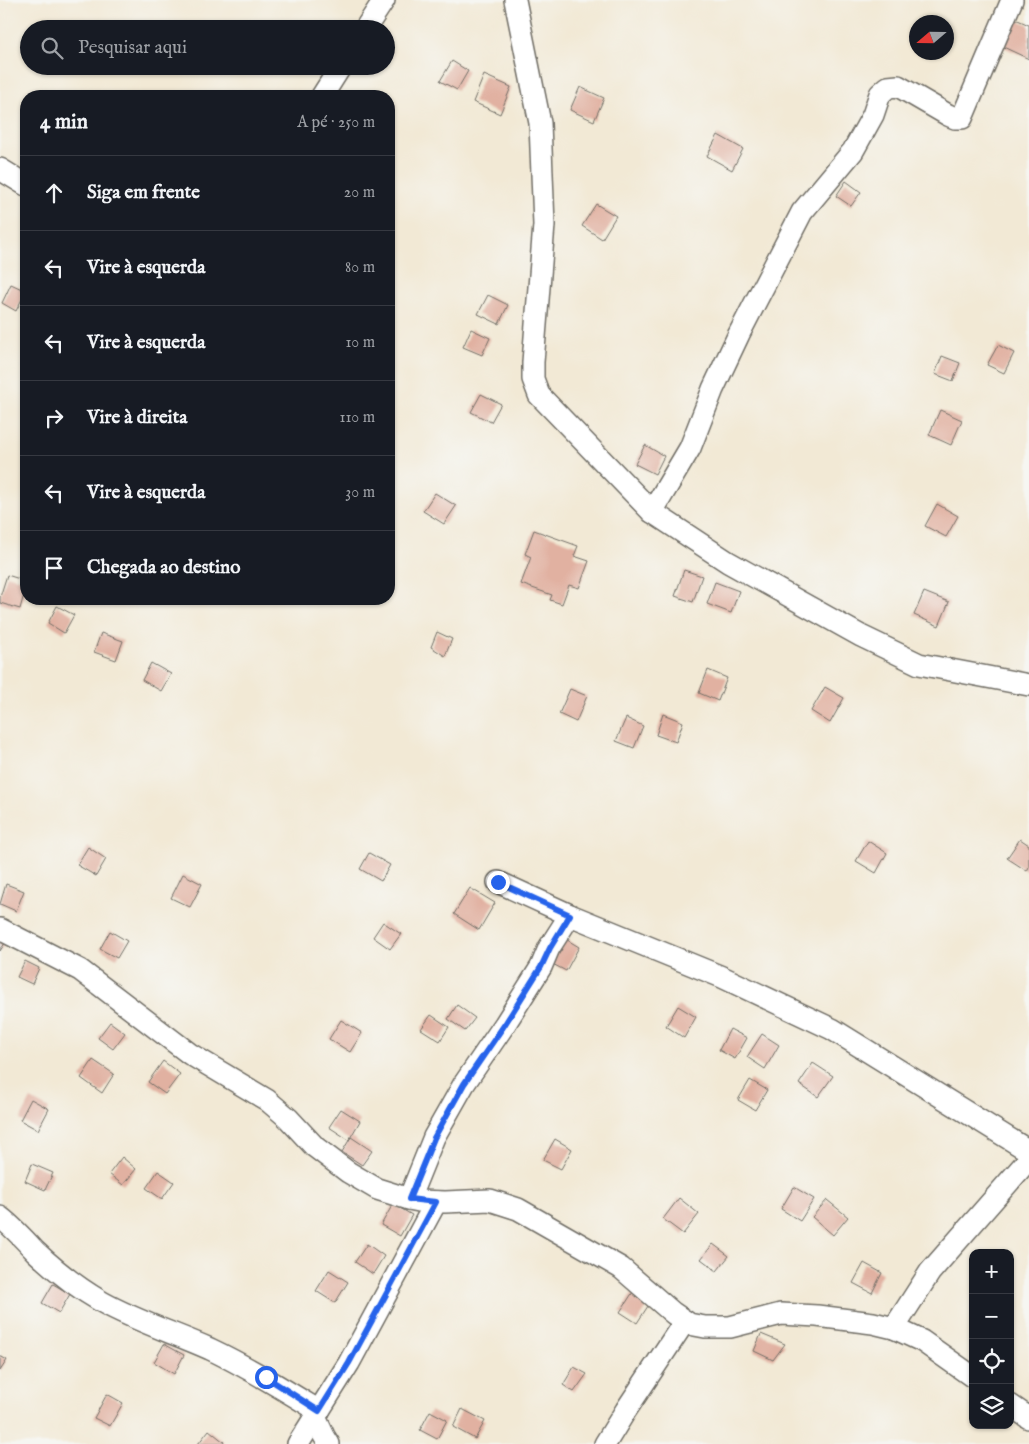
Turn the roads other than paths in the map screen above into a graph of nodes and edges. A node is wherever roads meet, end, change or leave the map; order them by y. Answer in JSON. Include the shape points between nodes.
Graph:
{"nodes":[{"id":1,"x":384,"y":0,"type":"edge"},
{"id":2,"x":515,"y":0,"type":"edge"},
{"id":3,"x":1012,"y":0,"type":"edge"},
{"id":4,"x":372,"y":20,"type":"edge"},
{"id":5,"x":335,"y":75,"type":"edge"},
{"id":6,"x":326,"y":90,"type":"edge"},
{"id":7,"x":0,"y":169,"type":"edge"},
{"id":8,"x":20,"y":181,"type":"edge"},
{"id":9,"x":652,"y":512,"type":"junction"},
{"id":10,"x":1029,"y":685,"type":"edge"},
{"id":11,"x":498,"y":882,"type":"dead end"},
{"id":12,"x":570,"y":915,"type":"junction"},
{"id":13,"x":0,"y":929,"type":"edge"},
{"id":14,"x":1029,"y":1151,"type":"edge"},
{"id":15,"x":1029,"y":1159,"type":"edge"},
{"id":16,"x":409,"y":1199,"type":"junction"},
{"id":17,"x":436,"y":1202,"type":"junction"},
{"id":18,"x":0,"y":1217,"type":"edge"},
{"id":19,"x":685,"y":1321,"type":"junction"},
{"id":20,"x":894,"y":1328,"type":"junction"},
{"id":21,"x":969,"y":1374,"type":"edge"},
{"id":22,"x":1014,"y":1408,"type":"edge"},
{"id":23,"x":317,"y":1414,"type":"junction"},
{"id":24,"x":1029,"y":1418,"type":"edge"},
{"id":25,"x":298,"y":1444,"type":"edge"},
{"id":26,"x":329,"y":1444,"type":"edge"},
{"id":27,"x":605,"y":1444,"type":"edge"}],
"edges":[{"from":1,"to":4,"type":"street"},
{"from":2,"to":9,"type":"street","via":[[540,123],[544,225],[533,379],[538,395]]},
{"from":3,"to":9,"type":"street","via":[[962,118],[948,115],[898,86],[888,87],[880,94],[873,115],[853,150],[802,212],[739,334],[690,448]]},
{"from":5,"to":6,"type":"street"},
{"from":7,"to":8,"type":"street"},
{"from":9,"to":10,"type":"street","via":[[728,562],[918,664]]},
{"from":11,"to":12,"type":"street"},
{"from":12,"to":14,"type":"street","via":[[722,977],[832,1029]]},
{"from":12,"to":16,"type":"street","via":[[541,967],[464,1084],[434,1138]]},
{"from":13,"to":16,"type":"street","via":[[80,970],[190,1054],[267,1100],[315,1147],[348,1172],[377,1189]]},
{"from":15,"to":20,"type":"street","via":[[930,1272]]},
{"from":16,"to":17,"type":"street"},
{"from":17,"to":19,"type":"street","via":[[490,1200],[518,1209],[621,1268]]},
{"from":17,"to":23,"type":"street","via":[[349,1363]]},
{"from":18,"to":23,"type":"street","via":[[64,1276],[101,1301],[266,1377]]},
{"from":19,"to":20,"type":"street","via":[[705,1328],[730,1326],[780,1314],[817,1316]]},
{"from":19,"to":27,"type":"street"},
{"from":20,"to":21,"type":"street","via":[[922,1341]]},
{"from":22,"to":24,"type":"street"},
{"from":23,"to":25,"type":"street"},
{"from":23,"to":26,"type":"street"}]}
